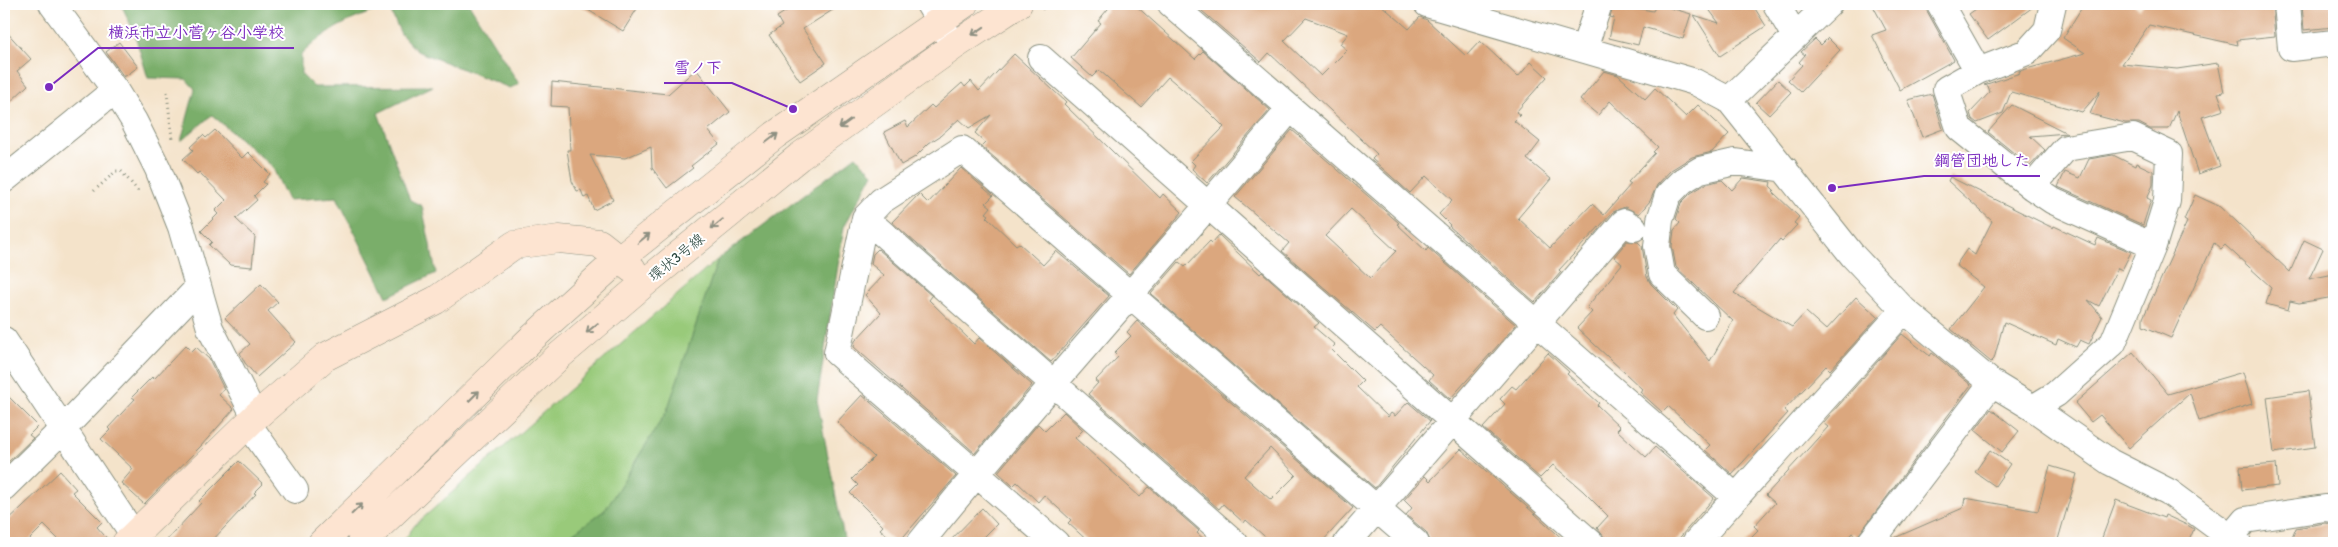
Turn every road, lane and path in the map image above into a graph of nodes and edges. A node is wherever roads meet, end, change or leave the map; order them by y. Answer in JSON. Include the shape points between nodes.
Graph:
{"nodes":[{"id":1,"x":52,"y":4,"type":"edge"},
{"id":2,"x":964,"y":4,"type":"edge"},
{"id":3,"x":1018,"y":4,"type":"edge"},
{"id":4,"x":1171,"y":4,"type":"edge"},
{"id":5,"x":1427,"y":4,"type":"edge"},
{"id":6,"x":1599,"y":4,"type":"edge"},
{"id":7,"x":1776,"y":4,"type":"edge"},
{"id":8,"x":1829,"y":4,"type":"edge"},
{"id":9,"x":1940,"y":4,"type":"edge"},
{"id":10,"x":2053,"y":4,"type":"edge"},
{"id":11,"x":2287,"y":4,"type":"edge"},
{"id":12,"x":934,"y":12,"type":"edge"},
{"id":13,"x":1795,"y":36,"type":"junction"},
{"id":14,"x":2334,"y":43,"type":"edge"},
{"id":15,"x":954,"y":46,"type":"junction"},
{"id":16,"x":1584,"y":49,"type":"junction"},
{"id":17,"x":1041,"y":58,"type":"dead end"},
{"id":18,"x":1978,"y":72,"type":"junction"},
{"id":19,"x":115,"y":90,"type":"junction"},
{"id":20,"x":1729,"y":100,"type":"junction"},
{"id":21,"x":1290,"y":108,"type":"junction"},
{"id":22,"x":1785,"y":169,"type":"junction"},
{"id":23,"x":4,"y":180,"type":"edge"},
{"id":24,"x":2032,"y":187,"type":"junction"},
{"id":25,"x":94,"y":191,"type":"dead end"},
{"id":26,"x":140,"y":194,"type":"dead end"},
{"id":27,"x":1208,"y":206,"type":"junction"},
{"id":28,"x":865,"y":218,"type":"junction"},
{"id":29,"x":1634,"y":228,"type":"dead end"},
{"id":30,"x":2153,"y":246,"type":"junction"},
{"id":31,"x":619,"y":259,"type":"junction"},
{"id":32,"x":647,"y":281,"type":"junction"},
{"id":33,"x":197,"y":289,"type":"junction"},
{"id":34,"x":1131,"y":295,"type":"junction"},
{"id":35,"x":1904,"y":310,"type":"junction"},
{"id":36,"x":1705,"y":316,"type":"dead end"},
{"id":37,"x":1536,"y":322,"type":"junction"},
{"id":38,"x":4,"y":340,"type":"edge"},
{"id":39,"x":1053,"y":383,"type":"junction"},
{"id":40,"x":1992,"y":383,"type":"junction"},
{"id":41,"x":2033,"y":408,"type":"junction"},
{"id":42,"x":252,"y":421,"type":"junction"},
{"id":43,"x":1453,"y":422,"type":"junction"},
{"id":44,"x":63,"y":429,"type":"junction"},
{"id":45,"x":976,"y":473,"type":"junction"},
{"id":46,"x":4,"y":487,"type":"edge"},
{"id":47,"x":295,"y":490,"type":"dead end"},
{"id":48,"x":1736,"y":497,"type":"junction"},
{"id":49,"x":1377,"y":509,"type":"junction"},
{"id":50,"x":2334,"y":509,"type":"edge"},
{"id":51,"x":133,"y":541,"type":"edge"},
{"id":52,"x":2232,"y":541,"type":"edge"},
{"id":53,"x":322,"y":543,"type":"edge"},
{"id":54,"x":361,"y":543,"type":"edge"},
{"id":55,"x":920,"y":543,"type":"edge"},
{"id":56,"x":1056,"y":543,"type":"edge"},
{"id":57,"x":1235,"y":543,"type":"edge"},
{"id":58,"x":1347,"y":543,"type":"edge"},
{"id":59,"x":1416,"y":543,"type":"edge"},
{"id":60,"x":1591,"y":543,"type":"edge"},
{"id":61,"x":1695,"y":543,"type":"edge"},
{"id":62,"x":1870,"y":543,"type":"edge"}],
"edges":[{"from":1,"to":19,"type":"street"},
{"from":2,"to":12,"type":"street"},
{"from":3,"to":15,"type":"street","name":"環状3号線","one_way":true},
{"from":4,"to":21,"type":"street"},
{"from":5,"to":16,"type":"street"},
{"from":6,"to":16,"type":"street"},
{"from":7,"to":13,"type":"street"},
{"from":8,"to":13,"type":"street"},
{"from":9,"to":18,"type":"street"},
{"from":10,"to":18,"type":"street","via":[[2047,30],[2027,52]]},
{"from":11,"to":14,"type":"street","via":[[2291,48]]},
{"from":12,"to":15,"type":"street"},
{"from":31,"to":12,"type":"street","one_way":true},
{"from":13,"to":20,"type":"street"},
{"from":15,"to":32,"type":"street","name":"環状3号線","one_way":true,"via":[[799,157]]},
{"from":16,"to":20,"type":"street","via":[[1695,82]]},
{"from":17,"to":27,"type":"street"},
{"from":18,"to":24,"type":"street","via":[[1946,89],[1959,128]]},
{"from":19,"to":23,"type":"street"},
{"from":19,"to":33,"type":"street","via":[[158,169],[181,227]]},
{"from":20,"to":22,"type":"street"},
{"from":21,"to":27,"type":"street"},
{"from":21,"to":37,"type":"street"},
{"from":22,"to":35,"type":"street","via":[[1853,256]]},
{"from":22,"to":36,"type":"street","via":[[1735,162],[1700,170],[1668,195],[1660,220],[1657,246],[1662,274]]},
{"from":24,"to":30,"type":"street","via":[[2053,201]]},
{"from":24,"to":30,"type":"street","via":[[2066,148],[2133,137],[2158,148],[2169,154],[2167,200]]},
{"from":25,"to":26,"type":"path","via":[[116,171],[121,171]]},
{"from":27,"to":34,"type":"street"},
{"from":27,"to":43,"type":"street"},
{"from":28,"to":34,"type":"street","via":[[881,201],[962,149]]},
{"from":28,"to":39,"type":"street"},
{"from":28,"to":45,"type":"street","via":[[837,353]]},
{"from":29,"to":37,"type":"street","via":[[1624,222]]},
{"from":30,"to":41,"type":"street","via":[[2113,343],[2056,394]]},
{"from":31,"to":32,"type":"street"},
{"from":31,"to":42,"type":"street","via":[[600,243],[559,239],[514,245],[436,300],[325,356]]},
{"from":53,"to":31,"type":"street","one_way":true,"via":[[530,340]]},
{"from":32,"to":54,"type":"street","name":"環状3号線","one_way":true,"via":[[559,356]]},
{"from":33,"to":42,"type":"street","via":[[210,328]]},
{"from":33,"to":44,"type":"street"},
{"from":34,"to":39,"type":"street"},
{"from":34,"to":49,"type":"street"},
{"from":35,"to":40,"type":"street"},
{"from":35,"to":48,"type":"street"},
{"from":37,"to":43,"type":"street"},
{"from":37,"to":48,"type":"street"},
{"from":38,"to":44,"type":"street"},
{"from":39,"to":45,"type":"street"},
{"from":39,"to":57,"type":"street"},
{"from":40,"to":41,"type":"street"},
{"from":40,"to":62,"type":"street"},
{"from":41,"to":52,"type":"street","via":[[2110,462],[2169,492]]},
{"from":42,"to":47,"type":"street"},
{"from":42,"to":51,"type":"street"},
{"from":43,"to":49,"type":"street"},
{"from":43,"to":60,"type":"street"},
{"from":44,"to":46,"type":"street"},
{"from":44,"to":51,"type":"street"},
{"from":45,"to":55,"type":"street"},
{"from":45,"to":56,"type":"street"},
{"from":48,"to":61,"type":"street"},
{"from":49,"to":58,"type":"street"},
{"from":49,"to":59,"type":"street"},
{"from":50,"to":52,"type":"street","via":[[2245,520]]}]}
